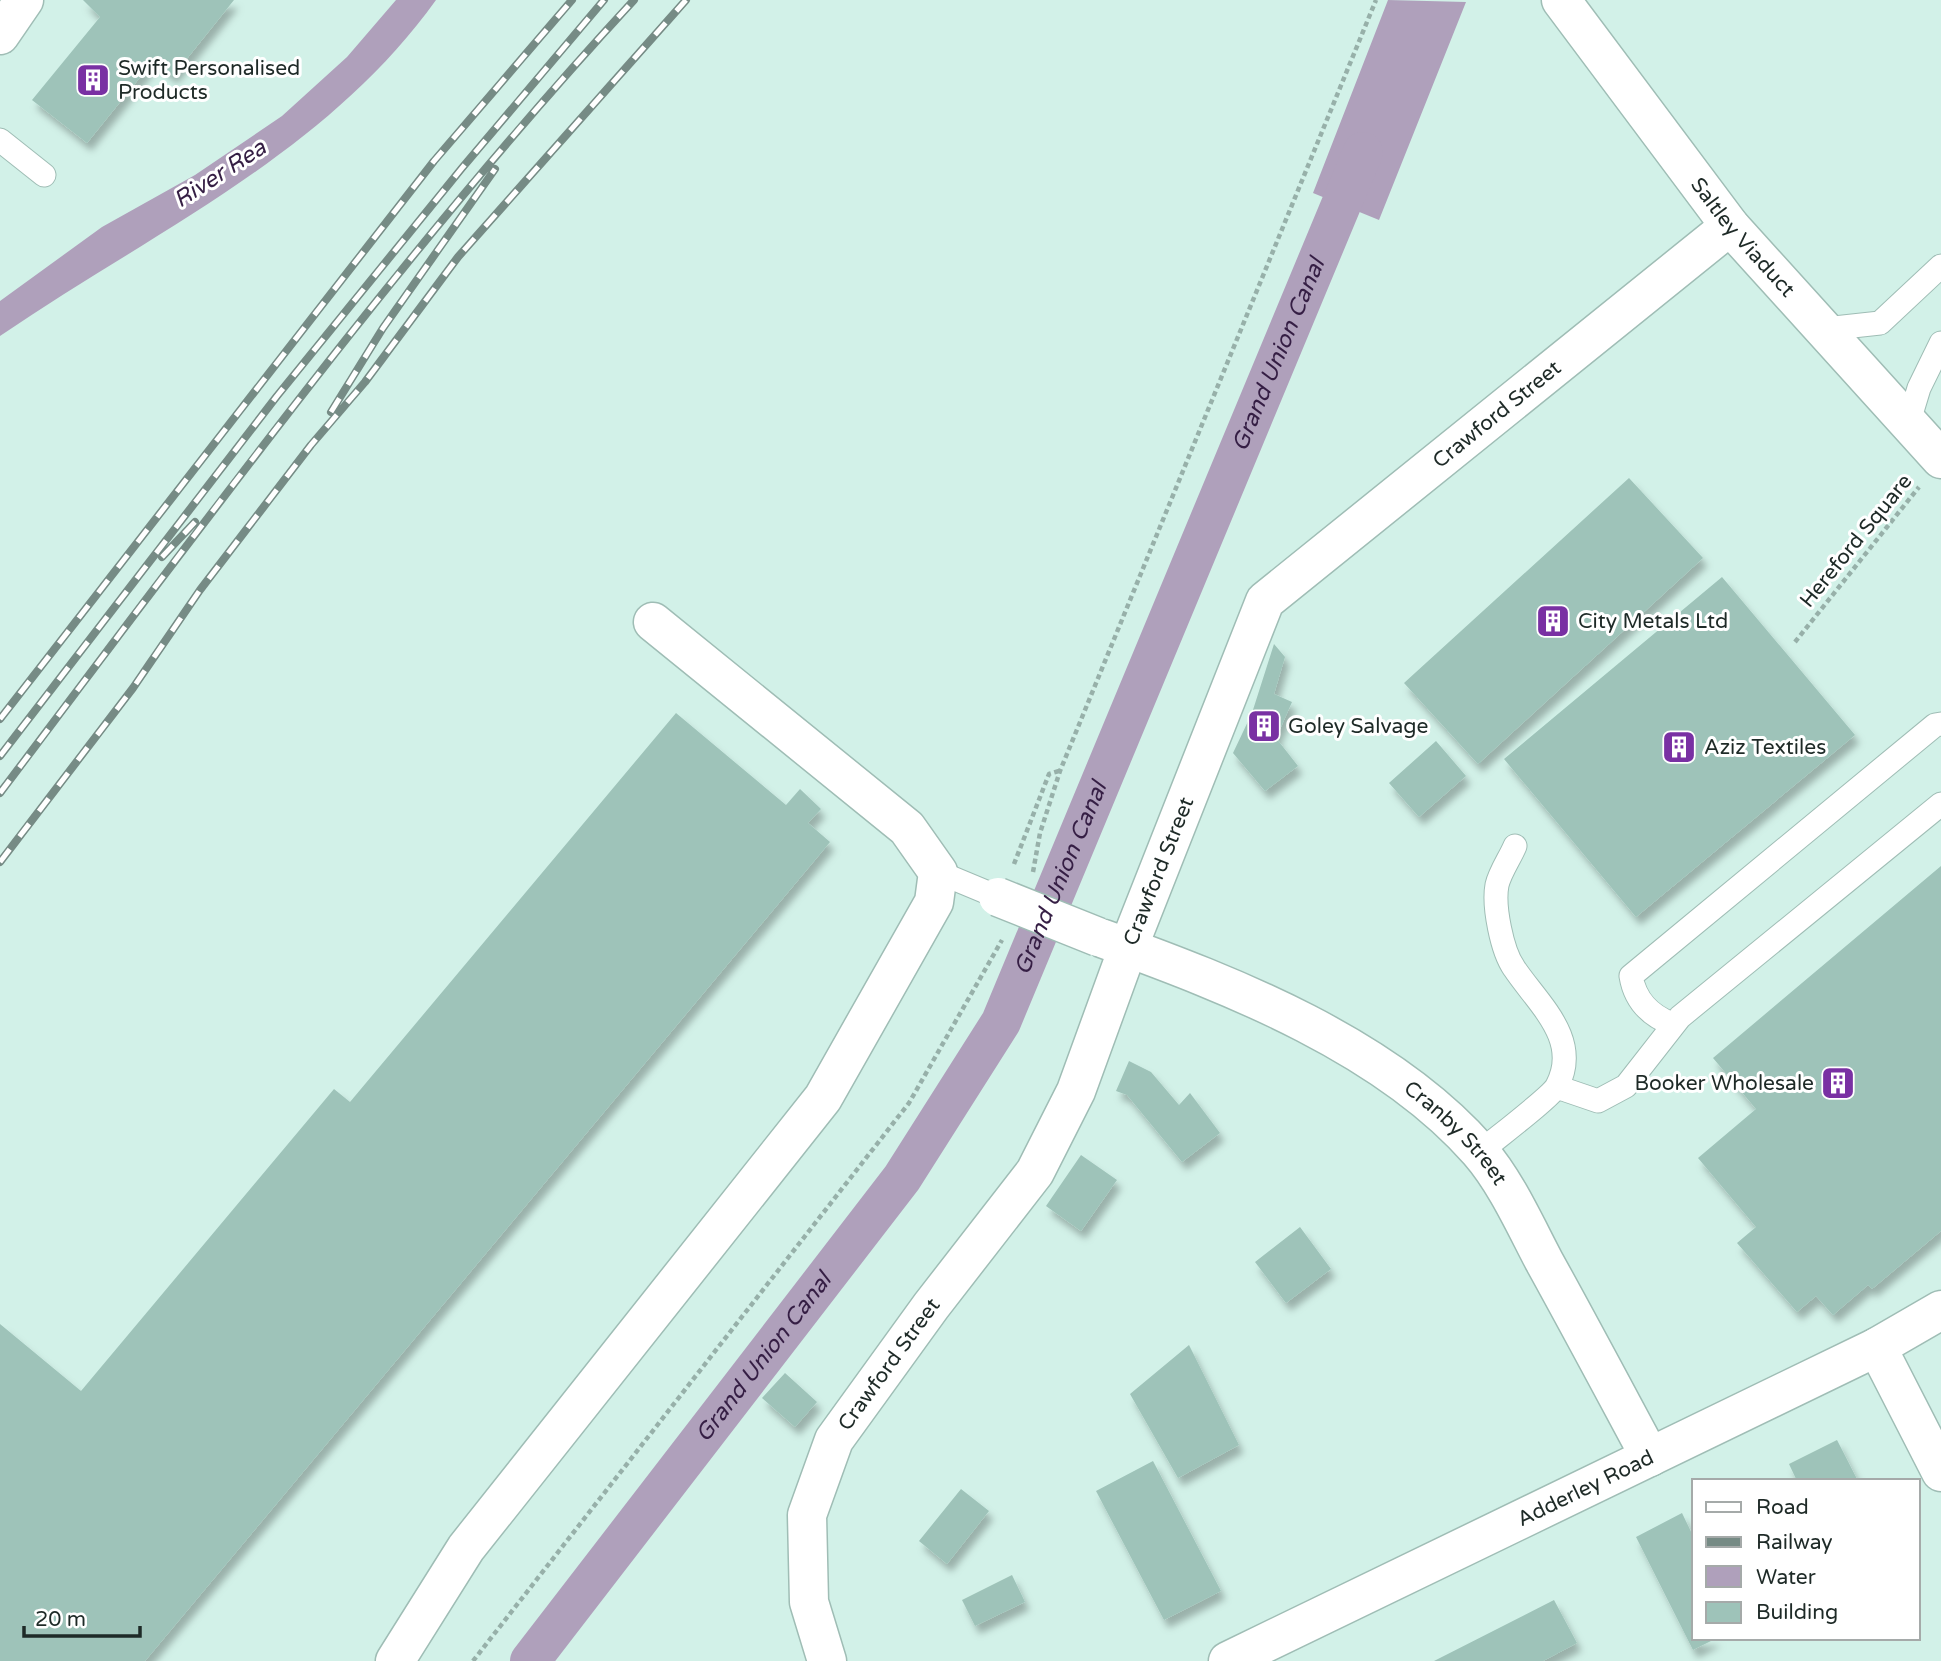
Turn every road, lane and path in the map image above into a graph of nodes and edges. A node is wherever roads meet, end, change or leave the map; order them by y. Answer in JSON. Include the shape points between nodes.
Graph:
{"nodes":[{"id":1,"x":24,"y":0,"type":"edge"},
{"id":2,"x":1561,"y":0,"type":"edge"},
{"id":3,"x":0,"y":35,"type":"edge"},
{"id":4,"x":0,"y":140,"type":"edge"},
{"id":5,"x":44,"y":175,"type":"dead end"},
{"id":6,"x":1730,"y":226,"type":"junction"},
{"id":7,"x":1941,"y":266,"type":"edge"},
{"id":8,"x":1825,"y":329,"type":"junction"},
{"id":9,"x":1941,"y":343,"type":"edge"},
{"id":10,"x":1909,"y":421,"type":"junction"},
{"id":11,"x":1941,"y":459,"type":"edge"},
{"id":12,"x":653,"y":622,"type":"dead end"},
{"id":13,"x":1795,"y":642,"type":"dead end"},
{"id":14,"x":1941,"y":724,"type":"edge"},
{"id":15,"x":1060,"y":771,"type":"dead end"},
{"id":16,"x":1941,"y":804,"type":"edge"},
{"id":17,"x":1515,"y":846,"type":"dead end"},
{"id":18,"x":938,"y":872,"type":"junction"},
{"id":19,"x":1004,"y":899,"type":"junction"},
{"id":20,"x":1113,"y":943,"type":"junction"},
{"id":21,"x":1672,"y":1024,"type":"junction"},
{"id":22,"x":1557,"y":1087,"type":"junction"},
{"id":23,"x":1480,"y":1152,"type":"junction"},
{"id":24,"x":1941,"y":1310,"type":"edge"},
{"id":25,"x":1877,"y":1347,"type":"junction"},
{"id":26,"x":1650,"y":1457,"type":"junction"},
{"id":27,"x":1941,"y":1472,"type":"edge"},
{"id":28,"x":1239,"y":1659,"type":"edge"},
{"id":29,"x":396,"y":1661,"type":"edge"},
{"id":30,"x":827,"y":1661,"type":"edge"}],
"edges":[{"from":1,"to":3,"type":"street"},
{"from":2,"to":6,"type":"street","name":"Saltley Viaduct"},
{"from":4,"to":5,"type":"lane"},
{"from":6,"to":8,"type":"street","name":"Saltley Viaduct"},
{"from":6,"to":20,"type":"street","name":"Crawford Street","via":[[1265,601]]},
{"from":7,"to":8,"type":"lane","via":[[1880,323]]},
{"from":8,"to":10,"type":"street","name":"Saltley Viaduct"},
{"from":9,"to":10,"type":"lane"},
{"from":10,"to":11,"type":"street","name":"Saltley Viaduct"},
{"from":11,"to":13,"type":"path","name":"Hereford Square"},
{"from":12,"to":18,"type":"street","via":[[907,828]]},
{"from":14,"to":21,"type":"lane","via":[[1631,976],[1633,993],[1654,1018]]},
{"from":15,"to":19,"type":"path","via":[[1049,774],[1013,864],[1017,883]]},
{"from":16,"to":21,"type":"lane"},
{"from":17,"to":22,"type":"lane","via":[[1497,886],[1499,930],[1513,967],[1561,1035],[1566,1055]]},
{"from":18,"to":19,"type":"lane"},
{"from":18,"to":29,"type":"street","via":[[934,902],[823,1098],[466,1548]]},
{"from":19,"to":20,"type":"street","name":"Cranby Street","bridge":true},
{"from":20,"to":23,"type":"street","name":"Cranby Street","via":[[1228,989],[1349,1046],[1423,1097]]},
{"from":20,"to":30,"type":"street","name":"Crawford Street","via":[[1076,1091],[1035,1172],[834,1440],[807,1515],[809,1602]]},
{"from":21,"to":22,"type":"lane","via":[[1652,1057],[1626,1086],[1598,1101]]},
{"from":22,"to":23,"type":"lane"},
{"from":23,"to":26,"type":"street","name":"Cranby Street","via":[[1516,1208]]},
{"from":24,"to":25,"type":"street","name":"Adderley Road"},
{"from":25,"to":26,"type":"street","name":"Adderley Road"},
{"from":25,"to":27,"type":"street"},
{"from":26,"to":28,"type":"street","name":"Adderley Road"}]}
